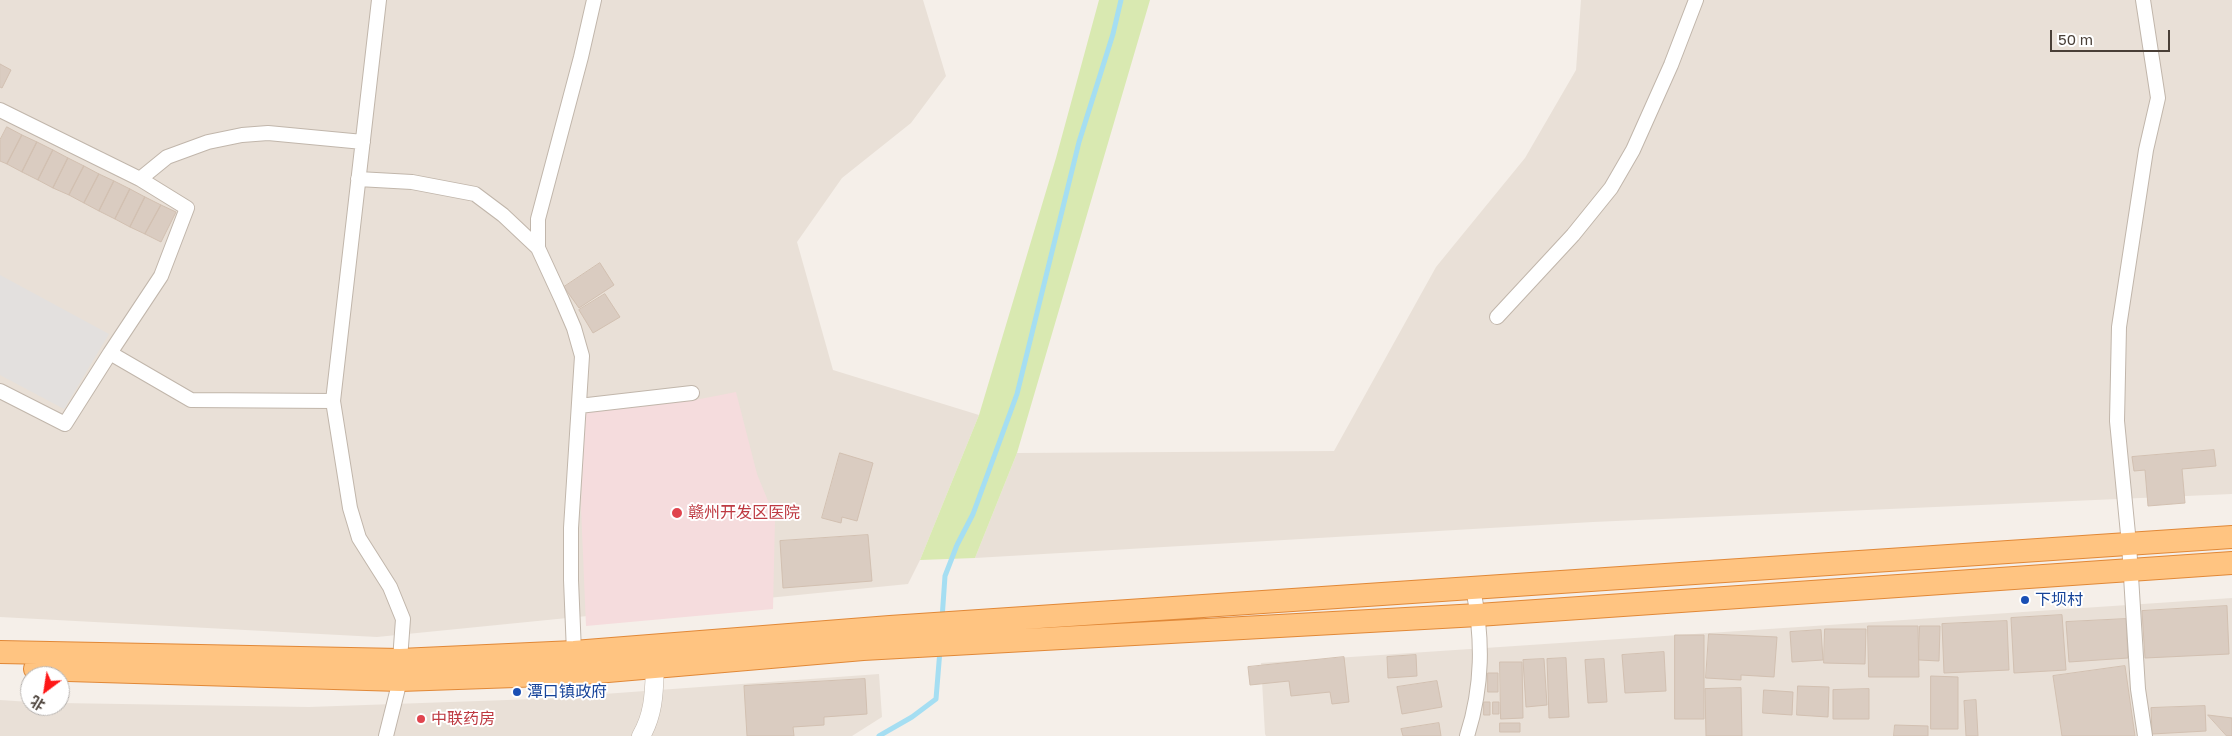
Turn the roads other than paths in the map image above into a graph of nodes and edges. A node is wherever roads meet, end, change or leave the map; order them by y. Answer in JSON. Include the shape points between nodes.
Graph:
{"nodes":[{"id":1,"x":378,"y":0,"type":"edge"},
{"id":2,"x":594,"y":0,"type":"edge"},
{"id":3,"x":1696,"y":0,"type":"edge"},
{"id":4,"x":2143,"y":0,"type":"edge"},
{"id":5,"x":0,"y":110,"type":"edge"},
{"id":6,"x":362,"y":142,"type":"junction"},
{"id":7,"x":140,"y":179,"type":"junction"},
{"id":8,"x":358,"y":179,"type":"junction"},
{"id":9,"x":538,"y":248,"type":"junction"},
{"id":10,"x":1497,"y":317,"type":"dead end"},
{"id":11,"x":110,"y":353,"type":"junction"},
{"id":12,"x":0,"y":391,"type":"edge"},
{"id":13,"x":692,"y":393,"type":"dead end"},
{"id":14,"x":333,"y":401,"type":"junction"},
{"id":15,"x":579,"y":406,"type":"junction"},
{"id":16,"x":2232,"y":537,"type":"edge"},
{"id":17,"x":2129,"y":544,"type":"junction"},
{"id":18,"x":2232,"y":563,"type":"edge"},
{"id":19,"x":2130,"y":570,"type":"junction"},
{"id":20,"x":1473,"y":588,"type":"junction"},
{"id":21,"x":1478,"y":615,"type":"junction"},
{"id":22,"x":891,"y":638,"type":"junction"},
{"id":23,"x":863,"y":639,"type":"junction"},
{"id":24,"x":0,"y":652,"type":"edge"},
{"id":25,"x":574,"y":652,"type":"junction"},
{"id":26,"x":655,"y":667,"type":"junction"},
{"id":27,"x":0,"y":668,"type":"edge"},
{"id":28,"x":400,"y":670,"type":"junction"},
{"id":29,"x":386,"y":736,"type":"edge"},
{"id":30,"x":641,"y":736,"type":"edge"},
{"id":31,"x":1467,"y":736,"type":"edge"},
{"id":32,"x":2145,"y":736,"type":"edge"}],
"edges":[{"from":1,"to":6,"type":"street"},
{"from":2,"to":9,"type":"street","via":[[538,219]]},
{"from":3,"to":10,"type":"street","via":[[1652,108],[1611,188],[1573,235]]},
{"from":4,"to":17,"type":"street","via":[[2158,98],[2146,150],[2119,327],[2117,420]]},
{"from":5,"to":7,"type":"street"},
{"from":6,"to":7,"type":"street","via":[[268,133],[242,135],[208,142],[167,157]]},
{"from":6,"to":8,"type":"street"},
{"from":7,"to":11,"type":"street","via":[[187,208],[161,276]]},
{"from":8,"to":9,"type":"street","via":[[412,182],[475,194]]},
{"from":8,"to":14,"type":"street"},
{"from":9,"to":15,"type":"street","via":[[574,328],[582,356]]},
{"from":11,"to":12,"type":"street","via":[[66,424]]},
{"from":11,"to":14,"type":"street","via":[[191,400]]},
{"from":13,"to":15,"type":"street"},
{"from":14,"to":28,"type":"street","via":[[350,508],[359,538],[390,587],[403,619]]},
{"from":15,"to":25,"type":"street","via":[[570,528]]},
{"from":16,"to":17,"type":"highway"},
{"from":17,"to":19,"type":"street"},
{"from":17,"to":20,"type":"highway"},
{"from":18,"to":19,"type":"highway"},
{"from":19,"to":21,"type":"highway"},
{"from":19,"to":32,"type":"street","via":[[2138,689]]},
{"from":20,"to":21,"type":"street"},
{"from":20,"to":22,"type":"highway","via":[[991,620]]},
{"from":21,"to":22,"type":"highway","via":[[990,643]]},
{"from":21,"to":31,"type":"street","via":[[1481,672]]},
{"from":22,"to":23,"type":"highway"},
{"from":23,"to":25,"type":"highway"},
{"from":23,"to":26,"type":"highway"},
{"from":24,"to":28,"type":"highway"},
{"from":25,"to":28,"type":"highway"},
{"from":26,"to":28,"type":"highway","via":[[573,674]]},
{"from":26,"to":30,"type":"street","via":[[654,698]]},
{"from":27,"to":28,"type":"highway"},
{"from":28,"to":29,"type":"street"}]}
